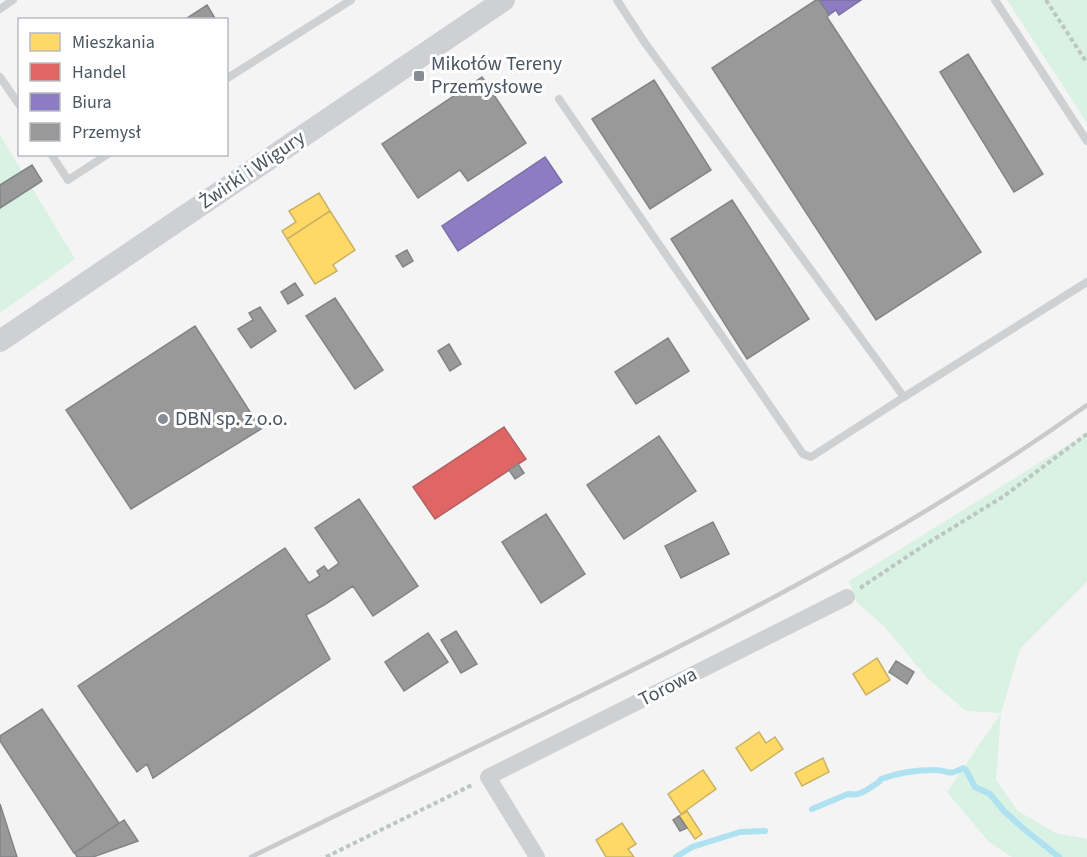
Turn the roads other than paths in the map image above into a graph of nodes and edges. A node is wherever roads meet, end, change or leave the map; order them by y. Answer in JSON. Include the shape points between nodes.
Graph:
{"nodes":[{"id":1,"x":13,"y":0,"type":"edge"},
{"id":2,"x":351,"y":0,"type":"edge"},
{"id":3,"x":504,"y":0,"type":"edge"},
{"id":4,"x":617,"y":0,"type":"edge"},
{"id":5,"x":995,"y":0,"type":"edge"},
{"id":6,"x":0,"y":9,"type":"edge"},
{"id":7,"x":0,"y":77,"type":"edge"},
{"id":8,"x":228,"y":78,"type":"edge"},
{"id":9,"x":559,"y":99,"type":"dead end"},
{"id":10,"x":18,"y":103,"type":"edge"},
{"id":11,"x":1087,"y":141,"type":"edge"},
{"id":12,"x":52,"y":156,"type":"edge"},
{"id":13,"x":105,"y":156,"type":"edge"},
{"id":14,"x":1087,"y":282,"type":"edge"},
{"id":15,"x":0,"y":341,"type":"edge"},
{"id":16,"x":904,"y":398,"type":"junction"},
{"id":17,"x":847,"y":597,"type":"road end"},
{"id":18,"x":537,"y":857,"type":"edge"}],
"edges":[{"from":1,"to":6,"type":"lane"},
{"from":2,"to":8,"type":"lane"},
{"from":3,"to":15,"type":"street","name":"Żwirki i Wigury"},
{"from":4,"to":16,"type":"lane"},
{"from":5,"to":11,"type":"lane"},
{"from":7,"to":10,"type":"lane"},
{"from":9,"to":16,"type":"lane","via":[[803,454],[810,457]]},
{"from":12,"to":13,"type":"lane","via":[[68,180]]},
{"from":14,"to":16,"type":"lane"},
{"from":17,"to":18,"type":"street","name":"Torowa","via":[[488,777]]}]}
